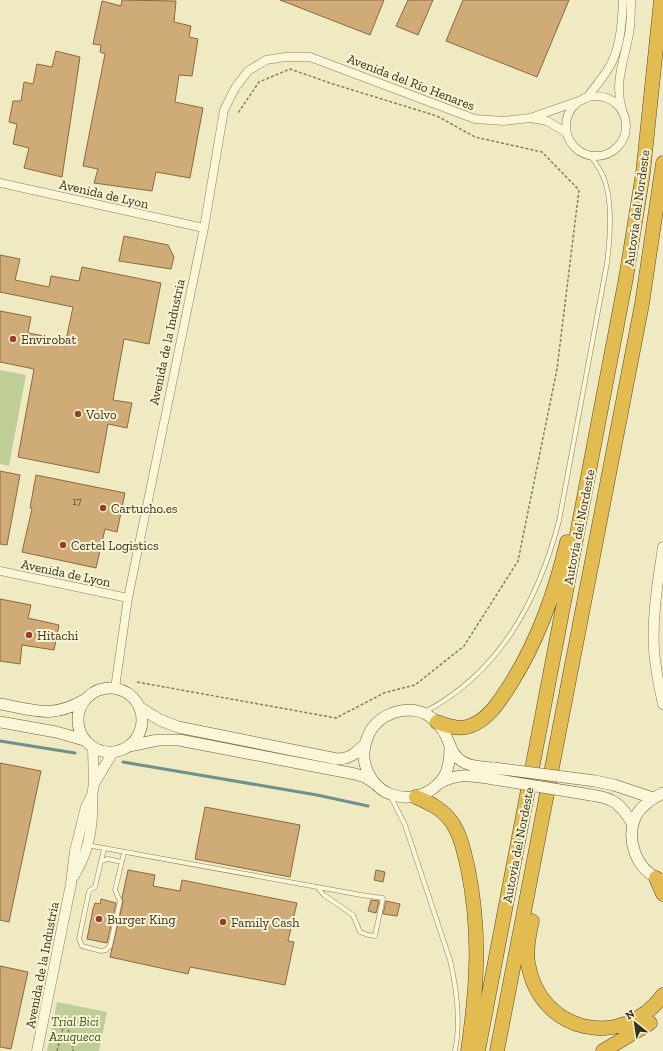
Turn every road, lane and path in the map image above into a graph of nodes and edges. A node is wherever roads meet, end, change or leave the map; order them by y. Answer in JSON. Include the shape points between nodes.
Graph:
{"nodes":[{"id":1,"x":623,"y":0,"type":"edge"},
{"id":2,"x":631,"y":0,"type":"edge"},
{"id":3,"x":661,"y":0,"type":"edge"},
{"id":4,"x":310,"y":57,"type":"joint"},
{"id":5,"x":584,"y":99,"type":"junction"},
{"id":6,"x":238,"y":113,"type":"dead end"},
{"id":7,"x":624,"y":117,"type":"junction"},
{"id":8,"x":530,"y":118,"type":"junction"},
{"id":9,"x":567,"y":133,"type":"junction"},
{"id":10,"x":590,"y":155,"type":"junction"},
{"id":11,"x":663,"y":163,"type":"edge"},
{"id":12,"x":0,"y":183,"type":"edge"},
{"id":13,"x":204,"y":228,"type":"junction"},
{"id":14,"x":626,"y":278,"type":"junction"},
{"id":15,"x":663,"y":547,"type":"edge"},
{"id":16,"x":0,"y":571,"type":"edge"},
{"id":17,"x":128,"y":598,"type":"junction"},
{"id":18,"x":137,"y":682,"type":"dead end"},
{"id":19,"x":115,"y":688,"type":"junction"},
{"id":20,"x":85,"y":700,"type":"junction"},
{"id":21,"x":0,"y":704,"type":"edge"},
{"id":22,"x":663,"y":704,"type":"edge"},
{"id":23,"x":139,"y":707,"type":"junction"},
{"id":24,"x":424,"y":713,"type":"junction"},
{"id":25,"x":0,"y":722,"type":"edge"},
{"id":26,"x":437,"y":722,"type":"junction"},
{"id":27,"x":84,"y":740,"type":"junction"},
{"id":28,"x":365,"y":744,"type":"junction"},
{"id":29,"x":129,"y":746,"type":"junction"},
{"id":30,"x":93,"y":748,"type":"junction"},
{"id":31,"x":450,"y":749,"type":"junction"},
{"id":32,"x":113,"y":752,"type":"junction"},
{"id":33,"x":494,"y":774,"type":"junction"},
{"id":34,"x":439,"y":783,"type":"junction"},
{"id":35,"x":94,"y":784,"type":"junction"},
{"id":36,"x":377,"y":786,"type":"junction"},
{"id":37,"x":390,"y":794,"type":"junction"},
{"id":38,"x":92,"y":795,"type":"junction"},
{"id":39,"x":658,"y":795,"type":"edge"},
{"id":40,"x":416,"y":797,"type":"junction"},
{"id":41,"x":86,"y":807,"type":"junction"},
{"id":42,"x":542,"y":821,"type":"junction"},
{"id":43,"x":633,"y":824,"type":"junction"},
{"id":44,"x":87,"y":845,"type":"junction"},
{"id":45,"x":104,"y":849,"type":"junction"},
{"id":46,"x":124,"y":853,"type":"junction"},
{"id":47,"x":101,"y":861,"type":"junction"},
{"id":48,"x":122,"y":862,"type":"junction"},
{"id":49,"x":659,"y":879,"type":"edge"},
{"id":50,"x":71,"y":884,"type":"junction"},
{"id":51,"x":317,"y":887,"type":"junction"},
{"id":52,"x":663,"y":894,"type":"edge"},
{"id":53,"x":663,"y":995,"type":"edge"},
{"id":54,"x":663,"y":1010,"type":"edge"},
{"id":55,"x":45,"y":1012,"type":"junction"},
{"id":56,"x":64,"y":1023,"type":"junction"},
{"id":57,"x":37,"y":1051,"type":"edge"},
{"id":58,"x":57,"y":1051,"type":"edge"},
{"id":59,"x":72,"y":1051,"type":"edge"},
{"id":60,"x":455,"y":1051,"type":"edge"},
{"id":61,"x":468,"y":1051,"type":"edge"},
{"id":62,"x":478,"y":1051,"type":"edge"},
{"id":63,"x":497,"y":1051,"type":"edge"},
{"id":64,"x":603,"y":1051,"type":"edge"}],
"edges":[{"from":1,"to":5,"type":"street","via":[[616,51],[606,72]]},
{"from":2,"to":7,"type":"street","via":[[629,33],[618,90]]},
{"from":3,"to":14,"type":"highway","name":"Autovía del Nordeste","via":[[643,173]]},
{"from":4,"to":8,"type":"street","name":"Avenida del Río Henares","via":[[474,119],[504,121]]},
{"from":4,"to":13,"type":"street","name":"Avenida de la Industria","via":[[266,60],[248,71],[235,88],[224,110]]},
{"from":5,"to":7,"type":"street","via":[[600,97],[613,102],[620,108]]},
{"from":5,"to":8,"type":"street","name":"Avenida del Río Henares"},
{"from":5,"to":9,"type":"street","via":[[568,114]]},
{"from":6,"to":18,"type":"path","via":[[259,82],[290,69],[437,116],[475,138],[542,152],[579,190],[557,369],[518,561],[464,646],[415,685],[384,693],[336,718]]},
{"from":7,"to":10,"type":"street","via":[[624,137],[618,146],[600,156]]},
{"from":8,"to":9,"type":"street","name":"Avenida del Río Henares","via":[[547,121]]},
{"from":9,"to":10,"type":"street","via":[[575,148]]},
{"from":10,"to":24,"type":"lane","via":[[603,176],[607,190],[610,216],[609,247],[558,521],[548,558],[528,606],[499,649],[462,688]]},
{"from":11,"to":42,"type":"highway","name":"Autovía del Nordeste","via":[[642,304]]},
{"from":12,"to":13,"type":"street","name":"Avenida de Lyon"},
{"from":13,"to":17,"type":"street","name":"Avenida de la Industria"},
{"from":14,"to":26,"type":"highway","via":[[601,366],[563,559],[542,624],[512,682],[486,717],[460,728]]},
{"from":14,"to":62,"type":"highway","name":"Autovía del Nordeste"},
{"from":15,"to":22,"type":"street","via":[[656,592],[654,632]]},
{"from":16,"to":17,"type":"street","name":"Avenida de Lyon"},
{"from":17,"to":19,"type":"street","name":"Avenida de la Industria"},
{"from":19,"to":20,"type":"main road","via":[[94,692]]},
{"from":19,"to":23,"type":"main road","via":[[130,695]]},
{"from":20,"to":21,"type":"main road","via":[[67,709],[50,712]]},
{"from":20,"to":27,"type":"main road","via":[[77,720]]},
{"from":23,"to":28,"type":"main road","via":[[178,727],[337,759],[351,756]]},
{"from":23,"to":29,"type":"main road","via":[[142,724],[135,740]]},
{"from":24,"to":26,"type":"main road"},
{"from":24,"to":28,"type":"main road","via":[[412,710],[387,715],[369,732]]},
{"from":25,"to":27,"type":"main road"},
{"from":26,"to":31,"type":"main road"},
{"from":27,"to":30,"type":"main road"},
{"from":28,"to":36,"type":"main road","via":[[364,759],[368,774]]},
{"from":29,"to":32,"type":"main road"},
{"from":29,"to":36,"type":"main road","via":[[158,740],[178,740],[355,774],[365,777]]},
{"from":30,"to":32,"type":"main road"},
{"from":30,"to":35,"type":"street"},
{"from":31,"to":33,"type":"main road","via":[[465,763]]},
{"from":31,"to":34,"type":"main road","via":[[450,761]]},
{"from":32,"to":35,"type":"street"},
{"from":33,"to":34,"type":"main road","via":[[455,776]]},
{"from":33,"to":39,"type":"main road","bridge":true,"via":[[595,781]]},
{"from":33,"to":43,"type":"main road","bridge":true,"via":[[603,796],[624,810]]},
{"from":34,"to":40,"type":"main road","via":[[430,791]]},
{"from":35,"to":38,"type":"street","name":"Avenida de la Industria"},
{"from":36,"to":37,"type":"main road"},
{"from":37,"to":40,"type":"main road"},
{"from":37,"to":60,"type":"lane","via":[[405,825],[450,960],[458,1012]]},
{"from":38,"to":41,"type":"street","name":"Avenida de la Industria"},
{"from":38,"to":44,"type":"street","name":"Avenida de la Industria"},
{"from":39,"to":43,"type":"main road","via":[[641,809]]},
{"from":40,"to":61,"type":"highway","via":[[442,811],[456,829],[464,848],[473,892],[477,941],[477,975]]},
{"from":41,"to":44,"type":"street","via":[[88,817],[82,843]]},
{"from":41,"to":50,"type":"street","name":"Avenida de la Industria","via":[[75,852]]},
{"from":42,"to":53,"type":"highway","via":[[544,858],[528,945],[530,972],[540,995],[554,1011],[570,1022],[599,1029],[620,1027],[638,1020]]},
{"from":42,"to":63,"type":"highway","name":"Autovía del Nordeste"},
{"from":43,"to":49,"type":"main road","via":[[632,840],[635,855],[644,868]]},
{"from":44,"to":45,"type":"lane"},
{"from":44,"to":50,"type":"street","name":"Avenida de la Industria"},
{"from":45,"to":46,"type":"lane"},
{"from":45,"to":47,"type":"lane"},
{"from":46,"to":48,"type":"lane"},
{"from":46,"to":51,"type":"lane"},
{"from":47,"to":48,"type":"lane","via":[[108,859]]},
{"from":47,"to":48,"type":"lane","via":[[95,887],[89,891],[79,939],[82,946],[101,951],[110,946],[120,900],[115,890]]},
{"from":49,"to":52,"type":"highway"},
{"from":50,"to":55,"type":"street","name":"Avenida de la Industria"},
{"from":51,"to":51,"type":"lane","via":[[324,895],[353,915],[360,932],[375,936],[382,898]]},
{"from":54,"to":64,"type":"highway","via":[[654,1020]]},
{"from":55,"to":56,"type":"path"},
{"from":55,"to":57,"type":"street","name":"Avenida de la Industria"},
{"from":56,"to":58,"type":"path"},
{"from":56,"to":59,"type":"path","via":[[71,1035]]}]}
